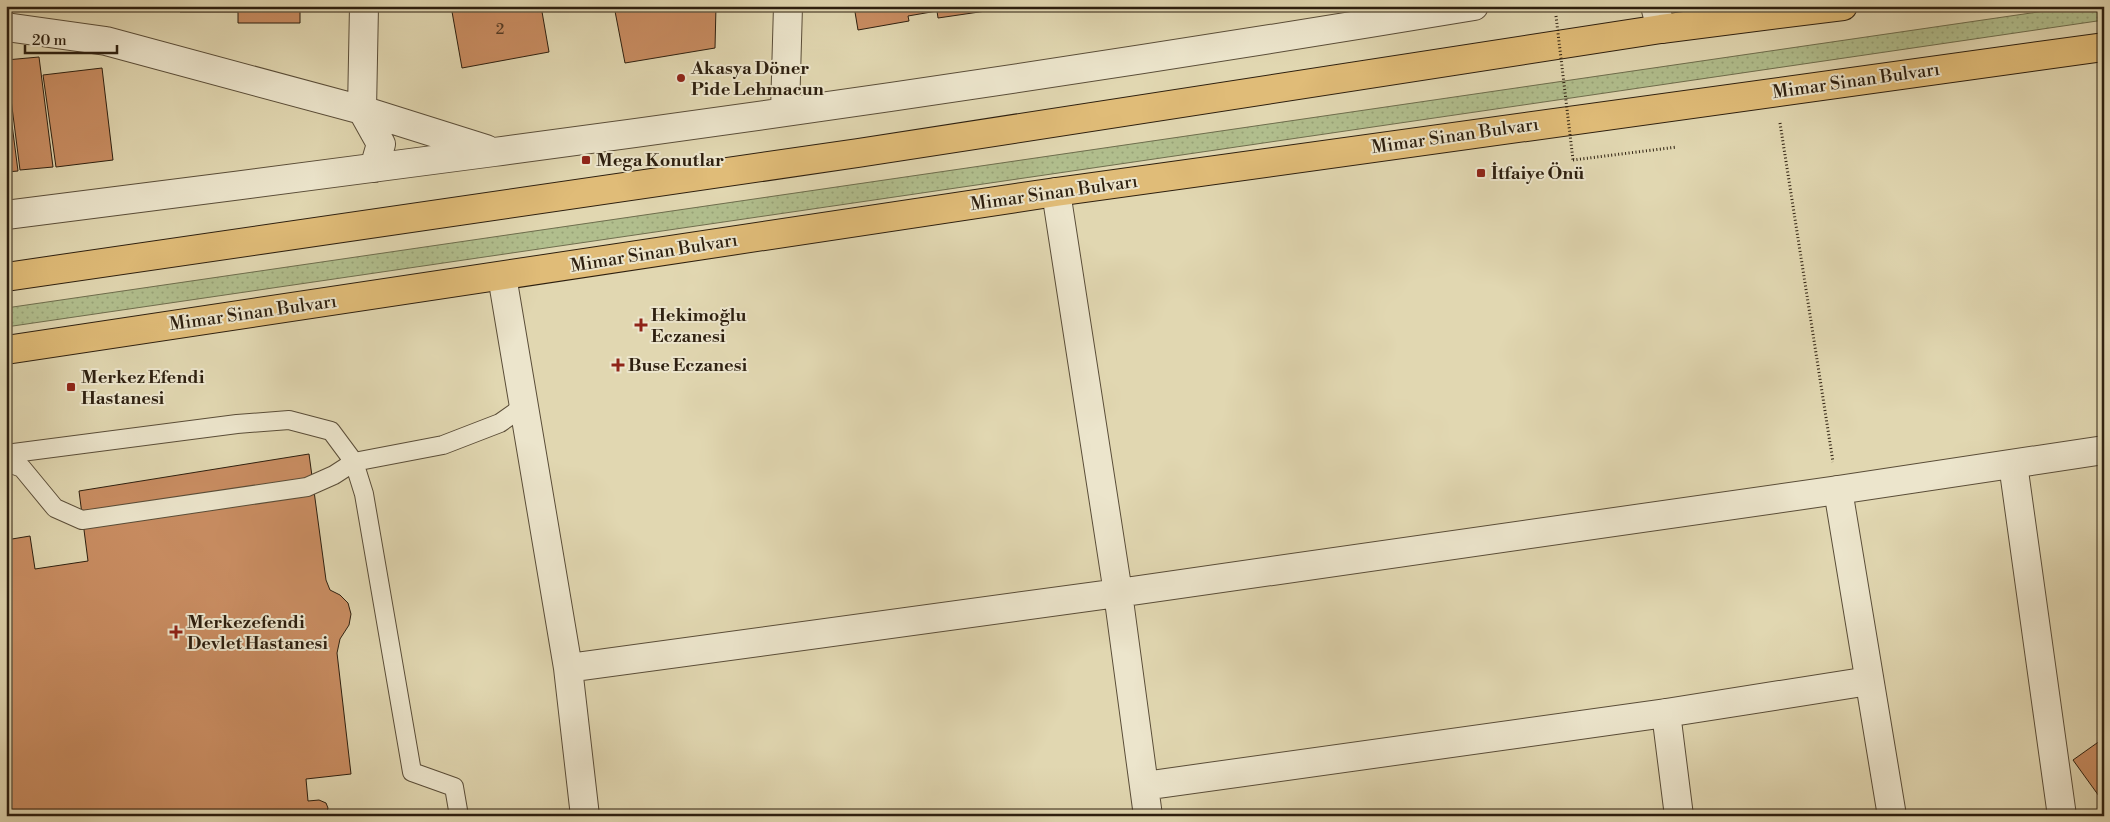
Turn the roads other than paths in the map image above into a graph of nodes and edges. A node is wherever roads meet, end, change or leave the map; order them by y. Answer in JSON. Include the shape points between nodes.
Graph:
{"nodes":[{"id":1,"x":364,"y":6,"type":"edge"},
{"id":2,"x":788,"y":6,"type":"edge"},
{"id":3,"x":1474,"y":6,"type":"edge"},
{"id":4,"x":1843,"y":6,"type":"edge"},
{"id":5,"x":1658,"y":18,"type":"edge"},
{"id":6,"x":6,"y":27,"type":"edge"},
{"id":7,"x":2104,"y":48,"type":"edge"},
{"id":8,"x":362,"y":110,"type":"junction"},
{"id":9,"x":785,"y":111,"type":"junction"},
{"id":10,"x":496,"y":152,"type":"junction"},
{"id":11,"x":374,"y":168,"type":"junction"},
{"id":12,"x":1056,"y":192,"type":"junction"},
{"id":13,"x":6,"y":215,"type":"edge"},
{"id":14,"x":502,"y":276,"type":"junction"},
{"id":15,"x":6,"y":277,"type":"edge"},
{"id":16,"x":6,"y":350,"type":"edge"},
{"id":17,"x":524,"y":406,"type":"junction"},
{"id":18,"x":2104,"y":450,"type":"edge"},
{"id":19,"x":6,"y":454,"type":"edge"},
{"id":20,"x":6,"y":462,"type":"edge"},
{"id":21,"x":354,"y":462,"type":"junction"},
{"id":22,"x":2013,"y":464,"type":"junction"},
{"id":23,"x":1838,"y":490,"type":"junction"},
{"id":24,"x":1118,"y":593,"type":"junction"},
{"id":25,"x":568,"y":668,"type":"junction"},
{"id":26,"x":1870,"y":681,"type":"junction"},
{"id":27,"x":1666,"y":714,"type":"junction"},
{"id":28,"x":1144,"y":786,"type":"junction"},
{"id":29,"x":459,"y":816,"type":"edge"},
{"id":30,"x":585,"y":816,"type":"edge"},
{"id":31,"x":1148,"y":816,"type":"edge"},
{"id":32,"x":1678,"y":816,"type":"edge"},
{"id":33,"x":1892,"y":816,"type":"edge"},
{"id":34,"x":2062,"y":816,"type":"edge"}],
"edges":[{"from":1,"to":8,"type":"street"},
{"from":2,"to":9,"type":"street"},
{"from":3,"to":9,"type":"street"},
{"from":4,"to":5,"type":"highway"},
{"from":5,"to":15,"type":"highway","via":[[858,153]]},
{"from":6,"to":8,"type":"street","via":[[106,42]]},
{"from":7,"to":12,"type":"highway","name":"Mimar Sinan Bulvarı"},
{"from":8,"to":10,"type":"street"},
{"from":8,"to":11,"type":"street","via":[[381,144]]},
{"from":9,"to":10,"type":"street"},
{"from":10,"to":11,"type":"street"},
{"from":11,"to":13,"type":"street"},
{"from":12,"to":14,"type":"highway","name":"Mimar Sinan Bulvarı"},
{"from":12,"to":24,"type":"street"},
{"from":14,"to":16,"type":"highway","name":"Mimar Sinan Bulvarı"},
{"from":14,"to":17,"type":"street"},
{"from":17,"to":21,"type":"lane","via":[[500,423],[443,445]]},
{"from":17,"to":25,"type":"street"},
{"from":18,"to":22,"type":"street"},
{"from":19,"to":21,"type":"lane","via":[[288,420],[331,431]]},
{"from":20,"to":21,"type":"lane","via":[[22,468],[56,508],[82,520],[307,487],[334,476]]},
{"from":21,"to":29,"type":"lane","via":[[364,494],[412,772],[454,787]]},
{"from":22,"to":23,"type":"street"},
{"from":22,"to":34,"type":"street"},
{"from":23,"to":24,"type":"street"},
{"from":23,"to":26,"type":"street"},
{"from":24,"to":25,"type":"street"},
{"from":24,"to":28,"type":"street"},
{"from":25,"to":30,"type":"street"},
{"from":26,"to":27,"type":"street"},
{"from":26,"to":33,"type":"street"},
{"from":27,"to":28,"type":"street"},
{"from":27,"to":32,"type":"street"},
{"from":28,"to":31,"type":"street"}]}
